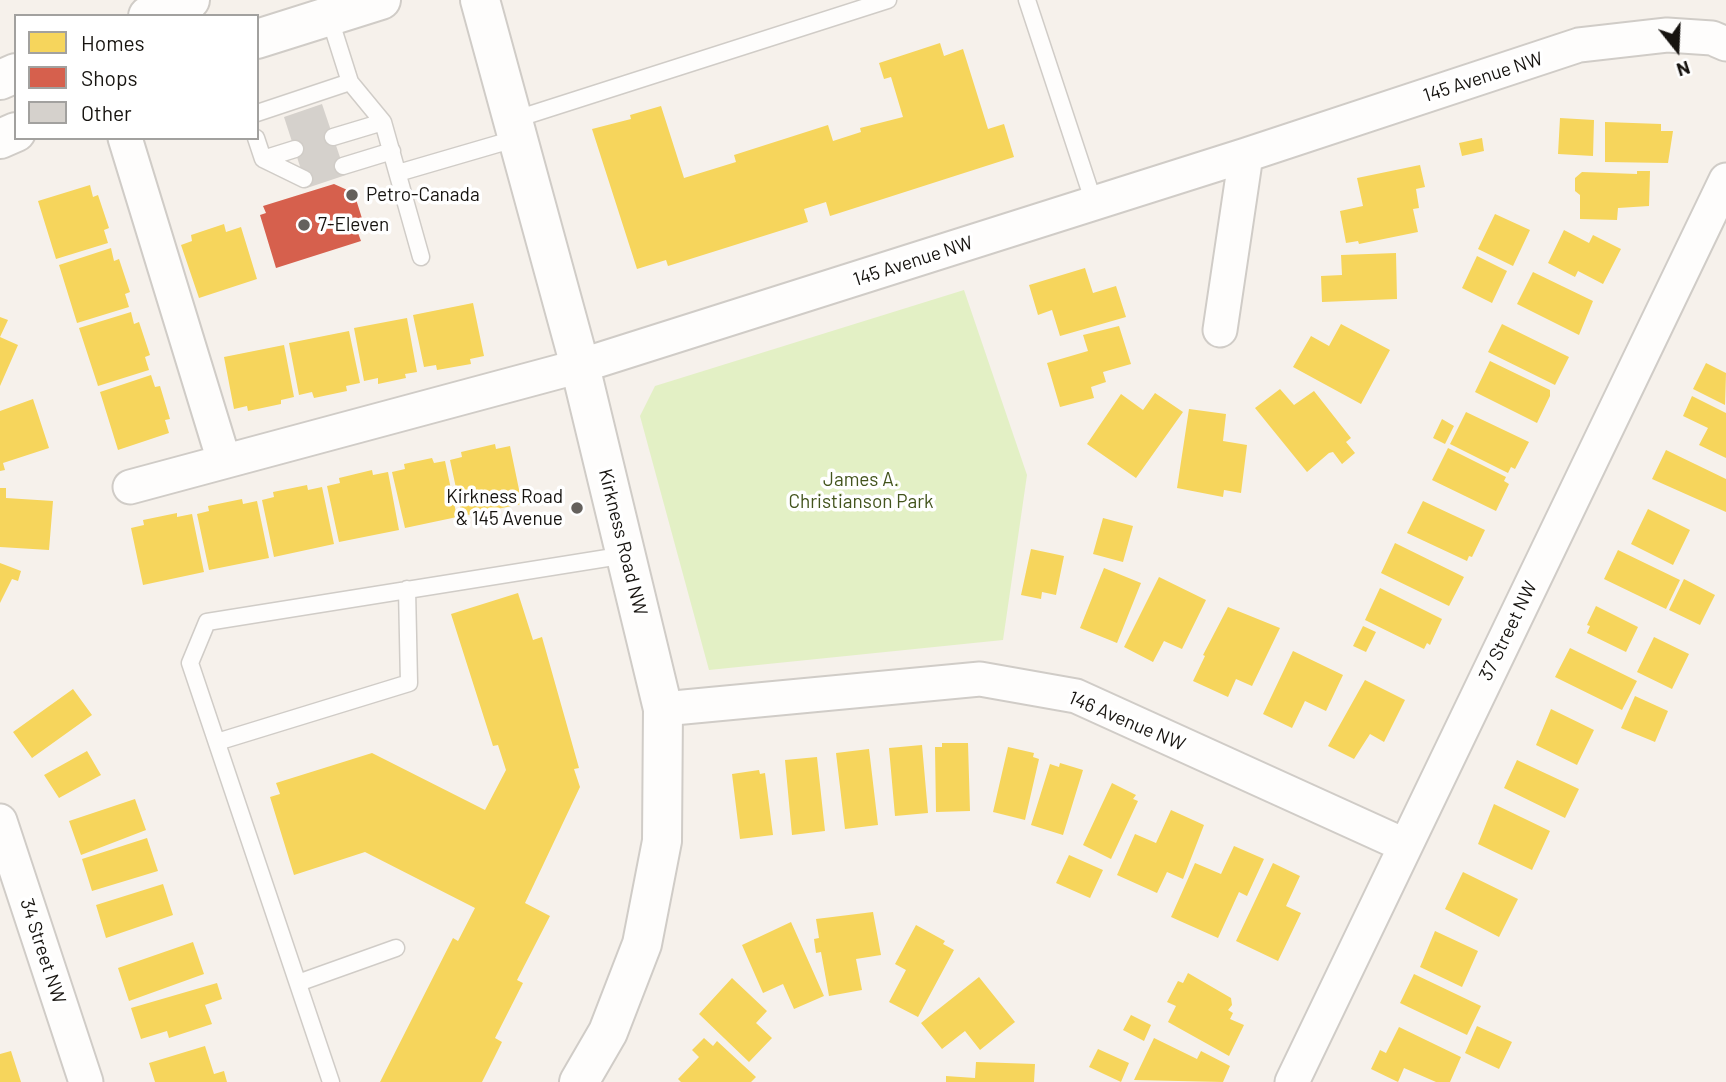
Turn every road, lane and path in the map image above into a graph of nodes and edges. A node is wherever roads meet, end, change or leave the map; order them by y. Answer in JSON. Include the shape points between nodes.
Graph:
{"nodes":[{"id":1,"x":190,"y":0,"type":"edge"},
{"id":2,"x":381,"y":0,"type":"edge"},
{"id":3,"x":480,"y":0,"type":"edge"},
{"id":4,"x":888,"y":0,"type":"edge"},
{"id":5,"x":1027,"y":0,"type":"edge"},
{"id":6,"x":153,"y":14,"type":"edge"},
{"id":7,"x":329,"y":16,"type":"junction"},
{"id":8,"x":259,"y":38,"type":"edge"},
{"id":9,"x":1726,"y":44,"type":"edge"},
{"id":10,"x":350,"y":82,"type":"junction"},
{"id":11,"x":259,"y":112,"type":"edge"},
{"id":12,"x":383,"y":121,"type":"junction"},
{"id":13,"x":515,"y":129,"type":"junction"},
{"id":14,"x":333,"y":137,"type":"dead end"},
{"id":15,"x":125,"y":140,"type":"edge"},
{"id":16,"x":257,"y":140,"type":"edge"},
{"id":17,"x":295,"y":149,"type":"dead end"},
{"id":18,"x":392,"y":151,"type":"junction"},
{"id":19,"x":1246,"y":155,"type":"junction"},
{"id":20,"x":263,"y":159,"type":"junction"},
{"id":21,"x":343,"y":166,"type":"dead end"},
{"id":22,"x":398,"y":173,"type":"junction"},
{"id":23,"x":304,"y":178,"type":"dead end"},
{"id":24,"x":1726,"y":180,"type":"edge"},
{"id":25,"x":1094,"y":203,"type":"junction"},
{"id":26,"x":421,"y":257,"type":"dead end"},
{"id":27,"x":1220,"y":330,"type":"dead end"},
{"id":28,"x":580,"y":366,"type":"junction"},
{"id":29,"x":224,"y":461,"type":"junction"},
{"id":30,"x":130,"y":487,"type":"dead end"},
{"id":31,"x":626,"y":555,"type":"junction"},
{"id":32,"x":407,"y":589,"type":"junction"},
{"id":33,"x":663,"y":709,"type":"junction"},
{"id":34,"x":217,"y":741,"type":"junction"},
{"id":35,"x":0,"y":821,"type":"edge"},
{"id":36,"x":1404,"y":845,"type":"junction"},
{"id":37,"x":396,"y":948,"type":"dead end"},
{"id":38,"x":298,"y":983,"type":"junction"},
{"id":39,"x":86,"y":1082,"type":"edge"},
{"id":40,"x":331,"y":1082,"type":"edge"},
{"id":41,"x":579,"y":1082,"type":"edge"},
{"id":42,"x":1292,"y":1082,"type":"edge"}],
"edges":[{"from":1,"to":6,"type":"street"},
{"from":2,"to":7,"type":"street"},
{"from":3,"to":13,"type":"street","name":"Kirkness Road NW"},
{"from":4,"to":13,"type":"lane"},
{"from":5,"to":25,"type":"lane"},
{"from":7,"to":8,"type":"street"},
{"from":7,"to":10,"type":"lane"},
{"from":9,"to":19,"type":"street","name":"145 Avenue NW","via":[[1712,38],[1667,35],[1579,45]]},
{"from":10,"to":11,"type":"lane"},
{"from":10,"to":12,"type":"lane"},
{"from":12,"to":14,"type":"lane"},
{"from":12,"to":18,"type":"lane"},
{"from":13,"to":22,"type":"lane"},
{"from":13,"to":28,"type":"street","name":"Kirkness Road NW"},
{"from":15,"to":29,"type":"street"},
{"from":16,"to":20,"type":"lane"},
{"from":17,"to":20,"type":"lane"},
{"from":18,"to":21,"type":"lane"},
{"from":18,"to":22,"type":"lane"},
{"from":19,"to":25,"type":"street","name":"145 Avenue NW"},
{"from":19,"to":27,"type":"street"},
{"from":20,"to":23,"type":"lane"},
{"from":22,"to":26,"type":"lane"},
{"from":24,"to":36,"type":"street","name":"37 Street NW"},
{"from":25,"to":28,"type":"street","name":"145 Avenue NW"},
{"from":28,"to":29,"type":"street","name":"145 Avenue NW"},
{"from":28,"to":31,"type":"street","name":"Kirkness Road NW"},
{"from":29,"to":30,"type":"street","name":"145 Avenue NW"},
{"from":31,"to":32,"type":"lane"},
{"from":31,"to":33,"type":"street","name":"Kirkness Road NW"},
{"from":32,"to":34,"type":"lane","via":[[409,683]]},
{"from":32,"to":34,"type":"lane","via":[[207,622],[190,663]]},
{"from":33,"to":36,"type":"street","name":"146 Avenue NW","via":[[979,679],[1076,696]]},
{"from":33,"to":41,"type":"street","name":"Kirkness Road NW","via":[[662,841],[642,944],[608,1032]]},
{"from":34,"to":38,"type":"lane"},
{"from":35,"to":39,"type":"street","name":"34 Street NW"},
{"from":36,"to":42,"type":"street","name":"37 Street NW"},
{"from":37,"to":38,"type":"lane"},
{"from":38,"to":40,"type":"lane"}]}
